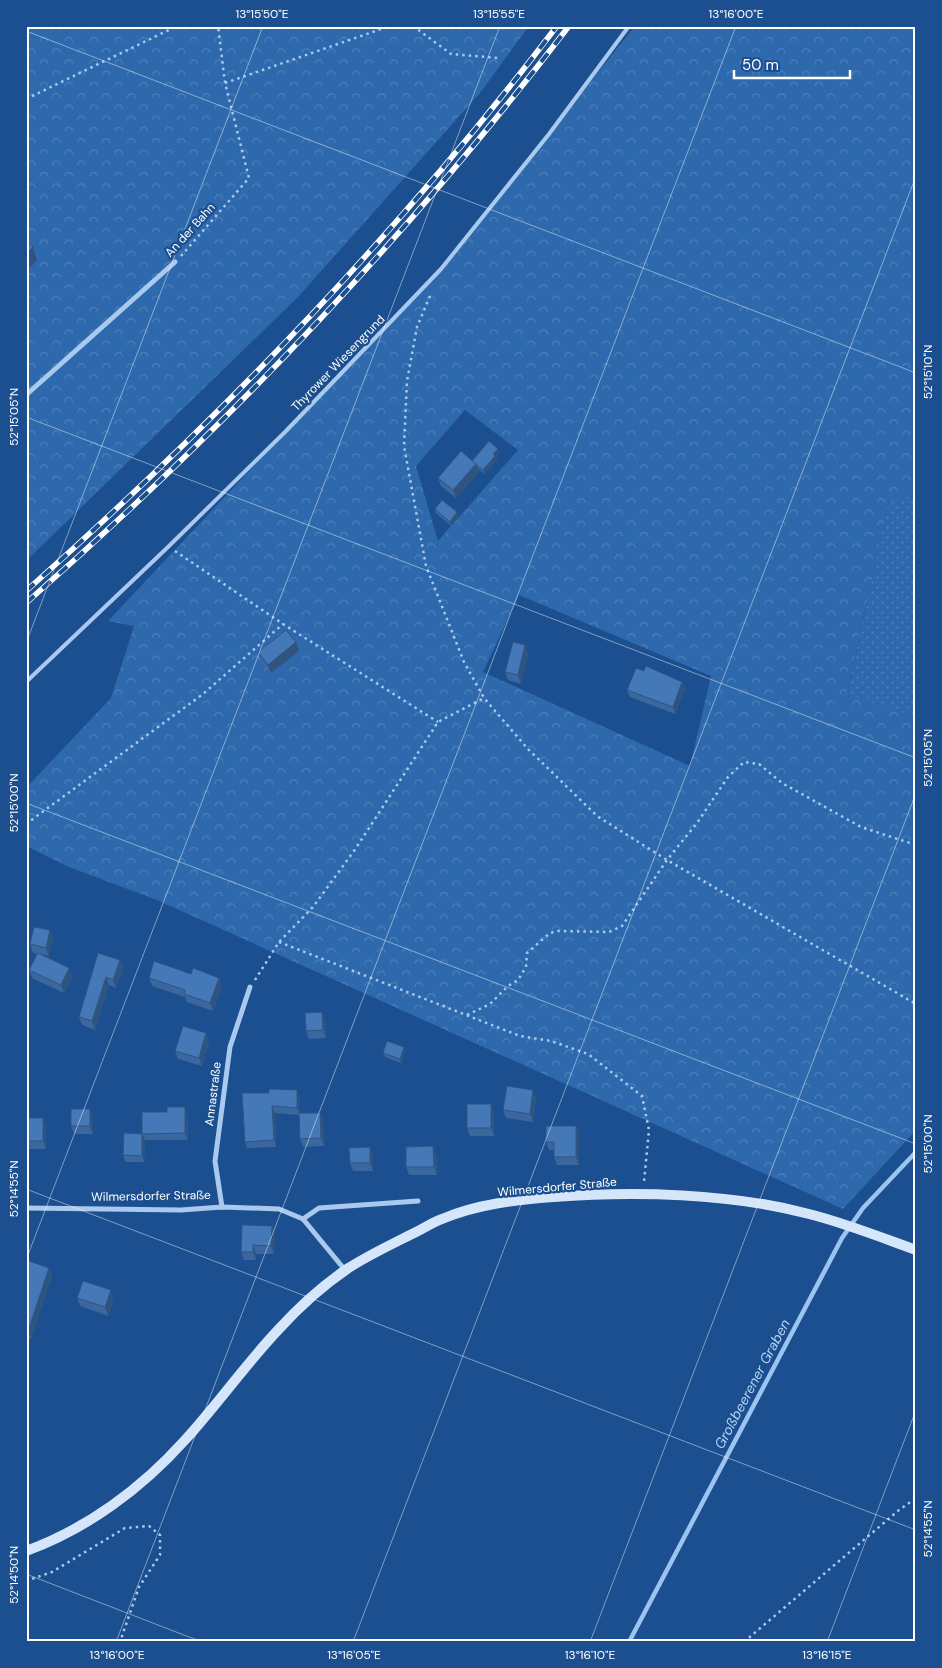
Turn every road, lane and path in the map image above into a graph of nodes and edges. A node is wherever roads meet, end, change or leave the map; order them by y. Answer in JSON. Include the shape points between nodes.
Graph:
{"nodes":[{"id":1,"x":390,"y":26,"type":"edge"},
{"id":2,"x":413,"y":26,"type":"edge"},
{"id":3,"x":629,"y":26,"type":"edge"},
{"id":4,"x":217,"y":27,"type":"edge"},
{"id":5,"x":498,"y":58,"type":"dead end"},
{"id":6,"x":225,"y":84,"type":"junction"},
{"id":7,"x":26,"y":99,"type":"edge"},
{"id":8,"x":175,"y":262,"type":"joint"},
{"id":9,"x":431,"y":294,"type":"dead end"},
{"id":10,"x":26,"y":395,"type":"edge"},
{"id":11,"x":168,"y":547,"type":"junction"},
{"id":12,"x":283,"y":624,"type":"junction"},
{"id":13,"x":26,"y":682,"type":"edge"},
{"id":14,"x":484,"y":698,"type":"junction"},
{"id":15,"x":438,"y":722,"type":"junction"},
{"id":16,"x":26,"y":824,"type":"edge"},
{"id":17,"x":916,"y":845,"type":"edge"},
{"id":18,"x":667,"y":860,"type":"junction"},
{"id":19,"x":279,"y":942,"type":"junction"},
{"id":20,"x":250,"y":987,"type":"joint"},
{"id":21,"x":916,"y":1004,"type":"edge"},
{"id":22,"x":466,"y":1015,"type":"junction"},
{"id":23,"x":643,"y":1194,"type":"junction"},
{"id":24,"x":418,"y":1201,"type":"dead end"},
{"id":25,"x":222,"y":1207,"type":"junction"},
{"id":26,"x":27,"y":1210,"type":"edge"},
{"id":27,"x":303,"y":1219,"type":"junction"},
{"id":28,"x":916,"y":1250,"type":"edge"},
{"id":29,"x":345,"y":1270,"type":"junction"},
{"id":30,"x":916,"y":1498,"type":"edge"},
{"id":31,"x":26,"y":1551,"type":"edge"},
{"id":32,"x":26,"y":1581,"type":"edge"},
{"id":33,"x":120,"y":1642,"type":"edge"},
{"id":34,"x":744,"y":1642,"type":"edge"}],
"edges":[{"from":1,"to":6,"type":"path"},
{"from":2,"to":5,"type":"path","via":[[451,54]]},
{"from":3,"to":11,"type":"lane","name":"Thyrower Wiesengrund","via":[[442,269],[286,431]]},
{"from":4,"to":6,"type":"path","name":"An der Bahn"},
{"from":4,"to":7,"type":"path","via":[[175,27]]},
{"from":6,"to":8,"type":"path","name":"An der Bahn","via":[[249,178]]},
{"from":8,"to":10,"type":"street","name":"An der Bahn"},
{"from":9,"to":14,"type":"path","via":[[417,327],[407,381],[404,446],[426,566],[464,662]]},
{"from":11,"to":12,"type":"path"},
{"from":11,"to":13,"type":"lane","name":"Thyrower Wiesengrund"},
{"from":12,"to":15,"type":"path"},
{"from":12,"to":16,"type":"path","via":[[203,694]]},
{"from":14,"to":15,"type":"path"},
{"from":14,"to":18,"type":"path","via":[[528,748],[597,816]]},
{"from":15,"to":19,"type":"path","via":[[356,848],[313,907]]},
{"from":17,"to":18,"type":"path","via":[[861,827],[782,783],[759,764],[744,762],[728,777]]},
{"from":18,"to":21,"type":"path"},
{"from":18,"to":22,"type":"path","via":[[622,926],[609,932],[550,933],[528,953],[526,967],[518,980],[490,1004]]},
{"from":19,"to":20,"type":"path"},
{"from":19,"to":22,"type":"path"},
{"from":20,"to":25,"type":"street","name":"Annastraße","via":[[230,1047],[215,1161]]},
{"from":22,"to":23,"type":"path","via":[[520,1036],[551,1041],[588,1054],[642,1096],[649,1130]]},
{"from":23,"to":28,"type":"main road","name":"Wilmersdorfer Straße","via":[[714,1198],[789,1209]]},
{"from":23,"to":29,"type":"main road","name":"Wilmersdorfer Straße","via":[[528,1199],[480,1207],[443,1218]]},
{"from":24,"to":27,"type":"street","via":[[320,1208]]},
{"from":25,"to":26,"type":"street","name":"Wilmersdorfer Straße"},
{"from":25,"to":27,"type":"street","name":"Wilmersdorfer Straße","via":[[279,1209]]},
{"from":27,"to":29,"type":"street","name":"Wilmersdorfer Straße"},
{"from":29,"to":31,"type":"main road","via":[[278,1329],[186,1440],[152,1473],[93,1518]]},
{"from":30,"to":34,"type":"path"},
{"from":32,"to":33,"type":"path","via":[[52,1572],[125,1528],[149,1526],[160,1535],[160,1555],[139,1587]]}]}
